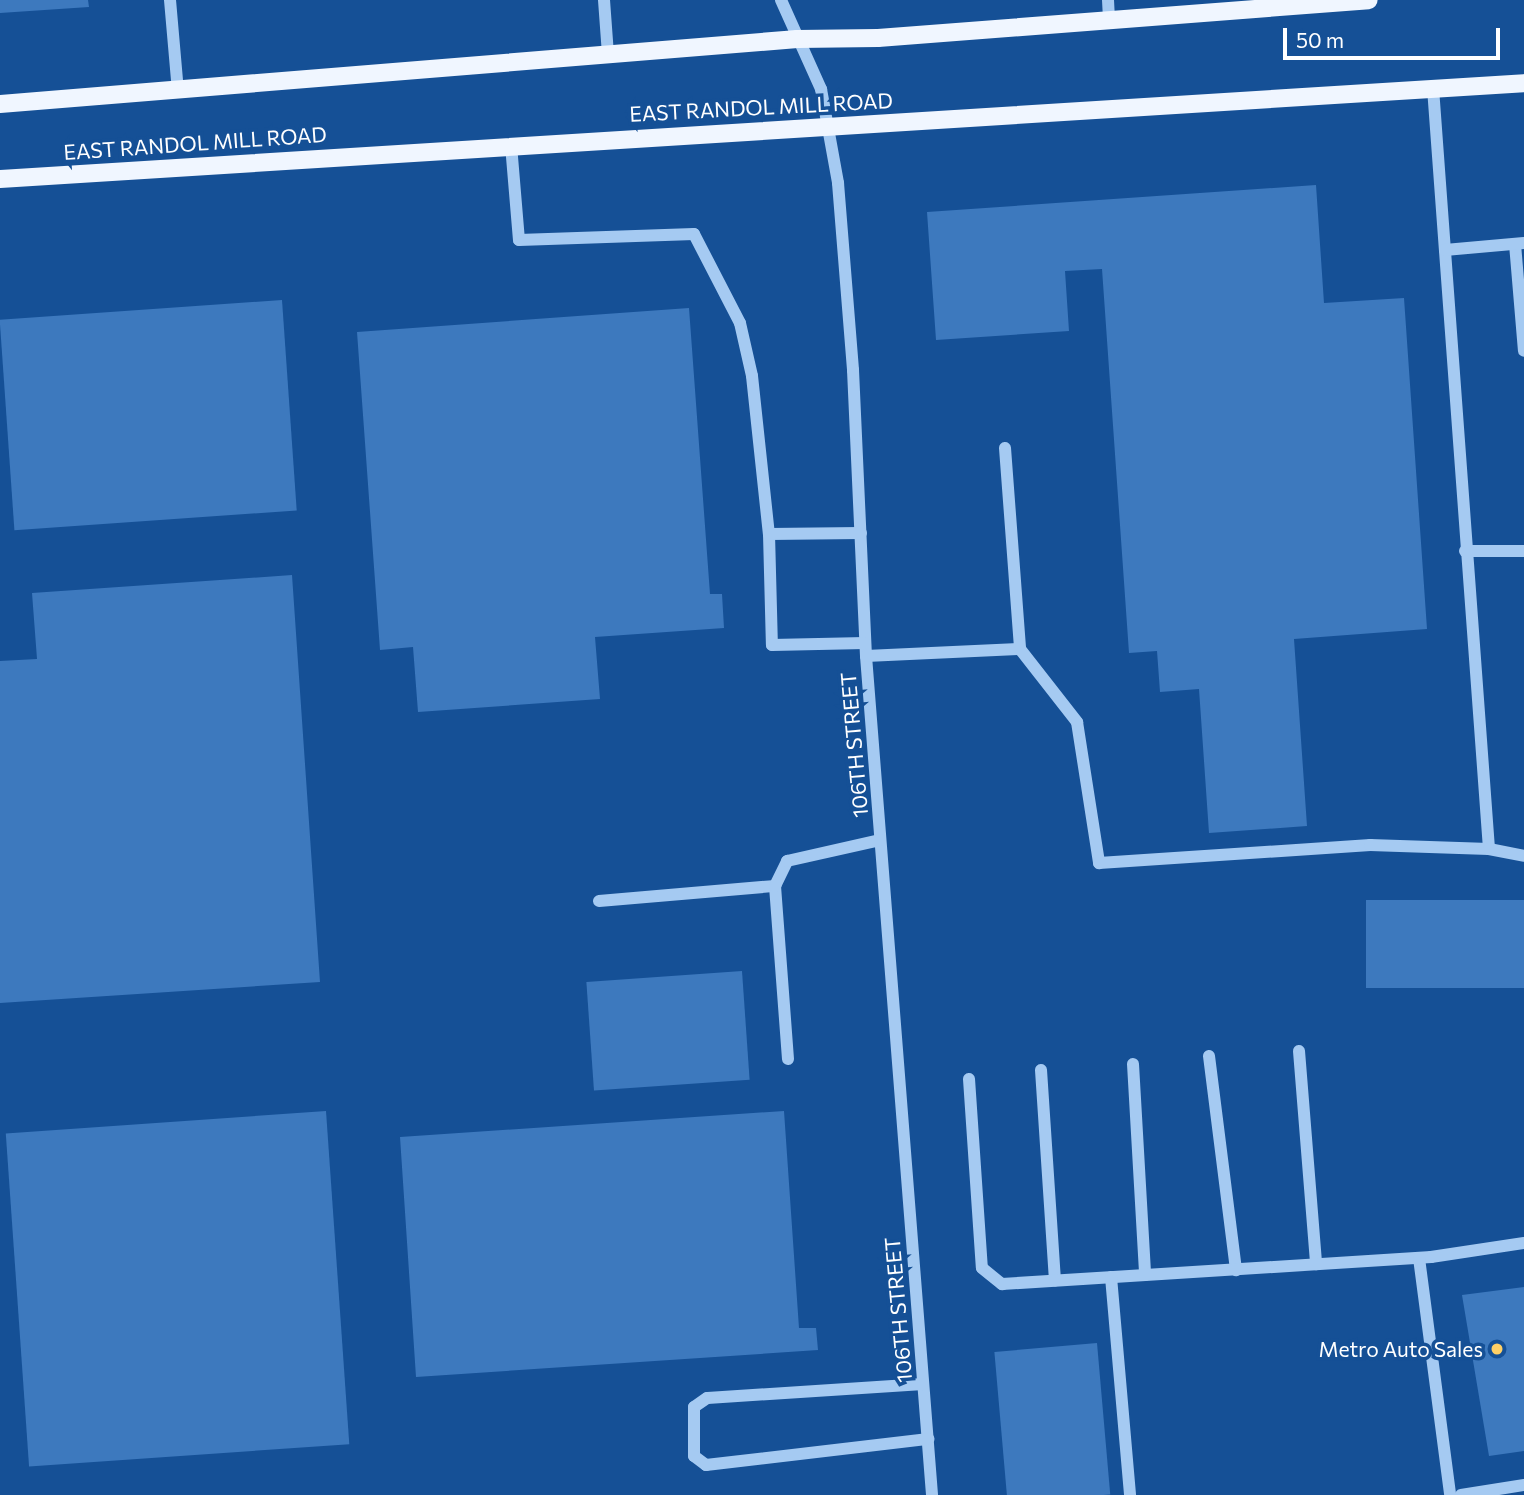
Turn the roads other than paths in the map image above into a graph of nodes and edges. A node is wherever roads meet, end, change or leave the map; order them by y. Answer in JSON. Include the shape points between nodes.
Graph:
{"nodes":[{"id":1,"x":170,"y":0,"type":"edge"},
{"id":2,"x":604,"y":0,"type":"edge"},
{"id":3,"x":781,"y":0,"type":"edge"},
{"id":4,"x":1108,"y":0,"type":"edge"},
{"id":5,"x":1369,"y":0,"type":"edge"},
{"id":6,"x":1280,"y":3,"type":"edge"},
{"id":7,"x":1109,"y":20,"type":"junction"},
{"id":8,"x":797,"y":38,"type":"junction"},
{"id":9,"x":608,"y":55,"type":"junction"},
{"id":10,"x":1524,"y":83,"type":"edge"},
{"id":11,"x":1433,"y":89,"type":"junction"},
{"id":12,"x":178,"y":91,"type":"junction"},
{"id":13,"x":0,"y":104,"type":"edge"},
{"id":14,"x":826,"y":126,"type":"junction"},
{"id":15,"x":511,"y":145,"type":"junction"},
{"id":16,"x":0,"y":179,"type":"edge"},
{"id":17,"x":1520,"y":243,"type":"edge"},
{"id":18,"x":1445,"y":250,"type":"junction"},
{"id":19,"x":1524,"y":351,"type":"edge"},
{"id":20,"x":1004,"y":448,"type":"dead end"},
{"id":21,"x":861,"y":533,"type":"junction"},
{"id":22,"x":769,"y":534,"type":"junction"},
{"id":23,"x":1465,"y":551,"type":"junction"},
{"id":24,"x":1524,"y":551,"type":"edge"},
{"id":25,"x":866,"y":649,"type":"junction"},
{"id":26,"x":1020,"y":649,"type":"junction"},
{"id":27,"x":880,"y":840,"type":"junction"},
{"id":28,"x":1489,"y":849,"type":"junction"},
{"id":29,"x":1524,"y":856,"type":"edge"},
{"id":30,"x":775,"y":886,"type":"junction"},
{"id":31,"x":599,"y":901,"type":"dead end"},
{"id":32,"x":1299,"y":1051,"type":"dead end"},
{"id":33,"x":1209,"y":1056,"type":"dead end"},
{"id":34,"x":788,"y":1059,"type":"dead end"},
{"id":35,"x":1133,"y":1064,"type":"dead end"},
{"id":36,"x":1041,"y":1070,"type":"dead end"},
{"id":37,"x":969,"y":1079,"type":"dead end"},
{"id":38,"x":1524,"y":1243,"type":"edge"},
{"id":39,"x":1419,"y":1258,"type":"junction"},
{"id":40,"x":1316,"y":1265,"type":"junction"},
{"id":41,"x":1236,"y":1270,"type":"junction"},
{"id":42,"x":1146,"y":1275,"type":"junction"},
{"id":43,"x":1111,"y":1277,"type":"junction"},
{"id":44,"x":1055,"y":1281,"type":"junction"},
{"id":45,"x":923,"y":1384,"type":"junction"},
{"id":46,"x":928,"y":1439,"type":"junction"},
{"id":47,"x":1524,"y":1485,"type":"edge"},
{"id":48,"x":932,"y":1495,"type":"edge"},
{"id":49,"x":1130,"y":1495,"type":"edge"},
{"id":50,"x":1450,"y":1495,"type":"edge"},
{"id":51,"x":1461,"y":1495,"type":"edge"}],
"edges":[{"from":1,"to":12,"type":"street"},
{"from":2,"to":9,"type":"street"},
{"from":3,"to":8,"type":"street","name":"106TH STREET"},
{"from":4,"to":7,"type":"street"},
{"from":5,"to":6,"type":"main road"},
{"from":6,"to":7,"type":"main road"},
{"from":7,"to":8,"type":"main road","via":[[878,38]]},
{"from":8,"to":9,"type":"main road"},
{"from":8,"to":14,"type":"street","name":"106TH STREET","via":[[821,89]]},
{"from":9,"to":12,"type":"main road"},
{"from":10,"to":11,"type":"main road","name":"EAST RANDOL MILL ROAD"},
{"from":11,"to":14,"type":"main road","name":"EAST RANDOL MILL ROAD"},
{"from":11,"to":18,"type":"street"},
{"from":12,"to":13,"type":"main road"},
{"from":14,"to":15,"type":"main road","name":"EAST RANDOL MILL ROAD"},
{"from":14,"to":21,"type":"street","name":"106TH STREET","via":[[838,183]]},
{"from":15,"to":16,"type":"main road","name":"EAST RANDOL MILL ROAD"},
{"from":15,"to":22,"type":"street","via":[[519,240],[694,234],[740,323],[752,376]]},
{"from":17,"to":18,"type":"street"},
{"from":17,"to":19,"type":"street"},
{"from":18,"to":23,"type":"street"},
{"from":20,"to":26,"type":"street"},
{"from":21,"to":22,"type":"street"},
{"from":21,"to":25,"type":"street","name":"106TH STREET"},
{"from":22,"to":25,"type":"street","via":[[772,645]]},
{"from":23,"to":24,"type":"street"},
{"from":23,"to":28,"type":"street"},
{"from":25,"to":26,"type":"street"},
{"from":25,"to":27,"type":"street","name":"106TH STREET"},
{"from":26,"to":28,"type":"street","via":[[1077,722],[1099,863],[1370,845]]},
{"from":27,"to":30,"type":"street","via":[[788,861]]},
{"from":27,"to":45,"type":"street","name":"106TH STREET"},
{"from":28,"to":29,"type":"street"},
{"from":30,"to":31,"type":"street"},
{"from":30,"to":34,"type":"street"},
{"from":32,"to":40,"type":"street"},
{"from":33,"to":41,"type":"street"},
{"from":35,"to":42,"type":"street"},
{"from":36,"to":44,"type":"street"},
{"from":37,"to":44,"type":"street","via":[[982,1268],[1002,1284]]},
{"from":38,"to":39,"type":"street"},
{"from":39,"to":40,"type":"street"},
{"from":39,"to":50,"type":"street"},
{"from":40,"to":41,"type":"street"},
{"from":41,"to":42,"type":"street"},
{"from":42,"to":43,"type":"street"},
{"from":43,"to":44,"type":"street"},
{"from":43,"to":49,"type":"street"},
{"from":45,"to":46,"type":"street","name":"106TH STREET"},
{"from":45,"to":46,"type":"street","via":[[707,1398],[694,1407],[694,1456],[706,1465]]},
{"from":46,"to":48,"type":"street","name":"106TH STREET"},
{"from":47,"to":51,"type":"street"}]}
